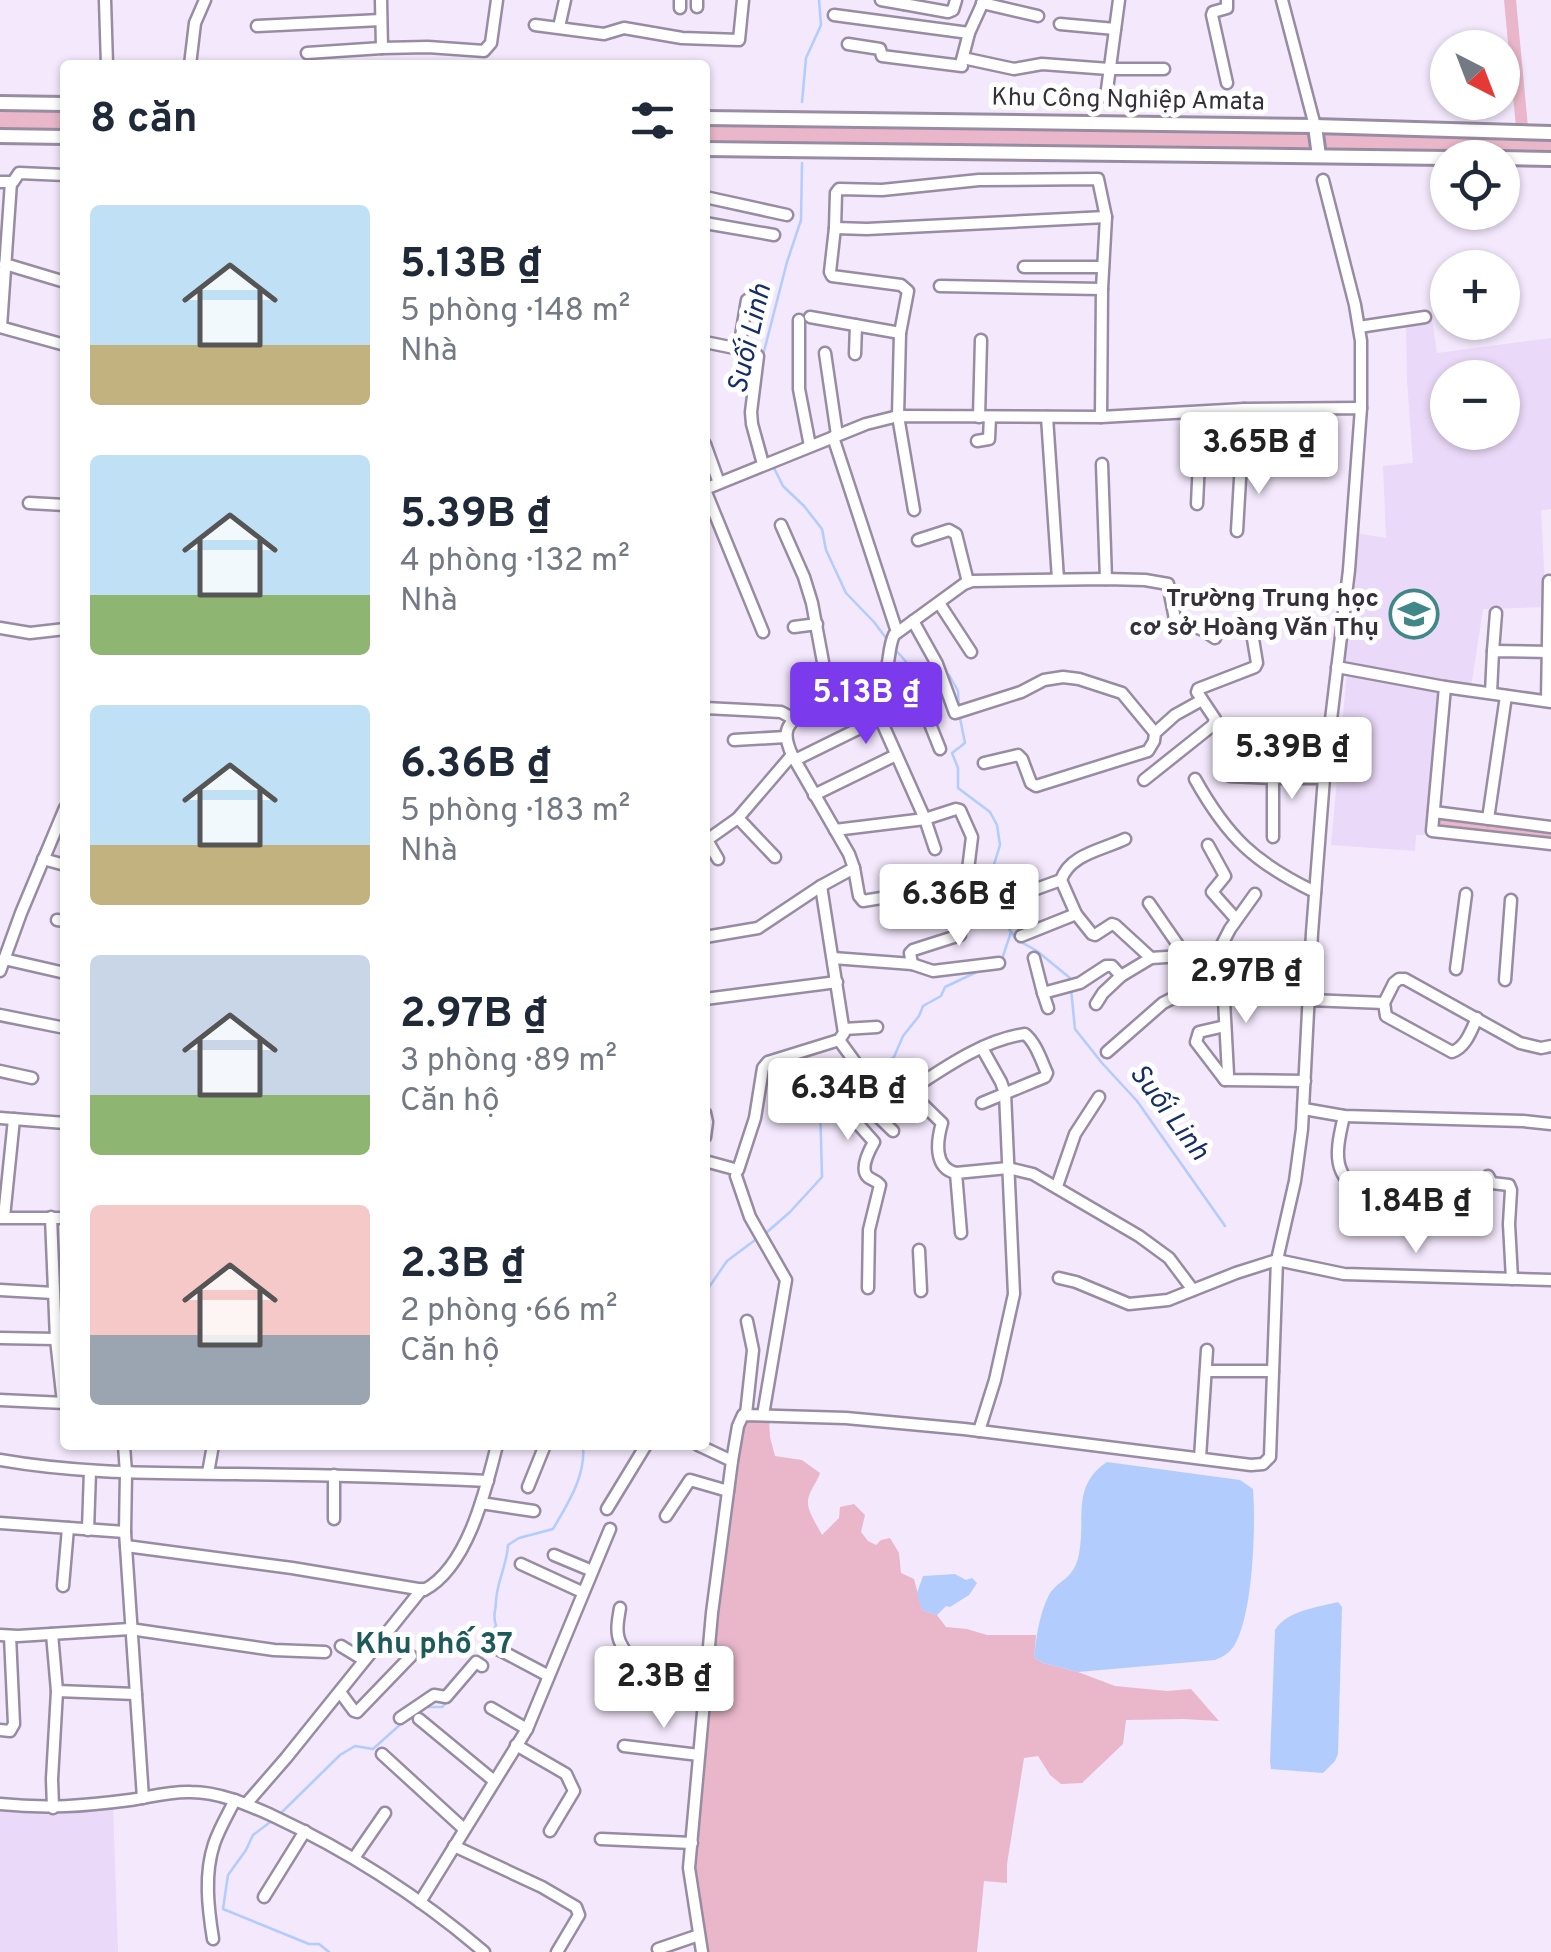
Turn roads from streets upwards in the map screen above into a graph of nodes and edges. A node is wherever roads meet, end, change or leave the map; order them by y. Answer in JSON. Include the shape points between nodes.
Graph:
{"nodes":[{"id":1,"x":104,"y":0,"type":"edge"},
{"id":2,"x":205,"y":0,"type":"edge"},
{"id":3,"x":381,"y":0,"type":"edge"},
{"id":4,"x":497,"y":0,"type":"edge"},
{"id":5,"x":565,"y":0,"type":"edge"},
{"id":6,"x":742,"y":0,"type":"edge"},
{"id":7,"x":881,"y":0,"type":"edge"},
{"id":8,"x":956,"y":0,"type":"edge"},
{"id":9,"x":1120,"y":0,"type":"edge"},
{"id":10,"x":1227,"y":0,"type":"edge"},
{"id":11,"x":1282,"y":0,"type":"edge"},
{"id":12,"x":904,"y":2,"type":"edge"},
{"id":13,"x":984,"y":2,"type":"edge"},
{"id":14,"x":834,"y":15,"type":"dead end"},
{"id":15,"x":1038,"y":16,"type":"dead end"},
{"id":16,"x":381,"y":20,"type":"junction"},
{"id":17,"x":1092,"y":22,"type":"dead end"},
{"id":18,"x":1060,"y":24,"type":"dead end"},
{"id":19,"x":535,"y":25,"type":"dead end"},
{"id":20,"x":257,"y":26,"type":"dead end"},
{"id":21,"x":559,"y":27,"type":"junction"},
{"id":22,"x":1115,"y":27,"type":"junction"},
{"id":23,"x":968,"y":32,"type":"junction"},
{"id":24,"x":848,"y":44,"type":"dead end"},
{"id":25,"x":382,"y":48,"type":"junction"},
{"id":26,"x":1034,"y":52,"type":"dead end"},
{"id":27,"x":307,"y":53,"type":"dead end"},
{"id":28,"x":107,"y":60,"type":"edge"},
{"id":29,"x":191,"y":60,"type":"edge"},
{"id":30,"x":962,"y":65,"type":"junction"},
{"id":31,"x":1034,"y":66,"type":"junction"},
{"id":32,"x":1109,"y":69,"type":"junction"},
{"id":33,"x":1164,"y":69,"type":"dead end"},
{"id":34,"x":1228,"y":83,"type":"dead end"},
{"id":35,"x":1106,"y":97,"type":"dead end"},
{"id":36,"x":0,"y":102,"type":"edge"},
{"id":37,"x":60,"y":104,"type":"edge"},
{"id":38,"x":710,"y":118,"type":"edge"},
{"id":39,"x":1315,"y":126,"type":"junction"},
{"id":40,"x":1551,"y":133,"type":"edge"},
{"id":41,"x":0,"y":136,"type":"edge"},
{"id":42,"x":60,"y":137,"type":"edge"},
{"id":43,"x":710,"y":149,"type":"edge"},
{"id":44,"x":1319,"y":156,"type":"junction"},
{"id":45,"x":1430,"y":158,"type":"edge"},
{"id":46,"x":1520,"y":158,"type":"edge"},
{"id":47,"x":1551,"y":159,"type":"edge"},
{"id":48,"x":60,"y":175,"type":"edge"},
{"id":49,"x":1323,"y":180,"type":"dead end"},
{"id":50,"x":6,"y":182,"type":"edge"},
{"id":51,"x":710,"y":198,"type":"edge"},
{"id":52,"x":787,"y":215,"type":"dead end"},
{"id":53,"x":1106,"y":217,"type":"junction"},
{"id":54,"x":710,"y":224,"type":"edge"},
{"id":55,"x":835,"y":228,"type":"junction"},
{"id":56,"x":774,"y":235,"type":"dead end"},
{"id":57,"x":3,"y":261,"type":"edge"},
{"id":58,"x":1024,"y":267,"type":"dead end"},
{"id":59,"x":1103,"y":268,"type":"junction"},
{"id":60,"x":60,"y":280,"type":"edge"},
{"id":61,"x":940,"y":286,"type":"dead end"},
{"id":62,"x":1102,"y":289,"type":"junction"},
{"id":63,"x":748,"y":300,"type":"dead end"},
{"id":64,"x":1425,"y":317,"type":"dead end"},
{"id":65,"x":856,"y":325,"type":"junction"},
{"id":66,"x":0,"y":327,"type":"edge"},
{"id":67,"x":1358,"y":327,"type":"junction"},
{"id":68,"x":900,"y":332,"type":"junction"},
{"id":69,"x":981,"y":340,"type":"dead end"},
{"id":70,"x":710,"y":343,"type":"edge"},
{"id":71,"x":60,"y":344,"type":"edge"},
{"id":72,"x":739,"y":348,"type":"junction"},
{"id":73,"x":824,"y":353,"type":"dead end"},
{"id":74,"x":856,"y":354,"type":"dead end"},
{"id":75,"x":1360,"y":408,"type":"junction"},
{"id":76,"x":1244,"y":409,"type":"junction"},
{"id":77,"x":898,"y":416,"type":"junction"},
{"id":78,"x":1047,"y":416,"type":"junction"},
{"id":79,"x":1101,"y":416,"type":"junction"},
{"id":80,"x":985,"y":417,"type":"junction"},
{"id":81,"x":835,"y":436,"type":"junction"},
{"id":82,"x":977,"y":441,"type":"dead end"},
{"id":83,"x":810,"y":446,"type":"junction"},
{"id":84,"x":710,"y":458,"type":"edge"},
{"id":85,"x":1241,"y":462,"type":"junction"},
{"id":86,"x":763,"y":464,"type":"junction"},
{"id":87,"x":1102,"y":464,"type":"dead end"},
{"id":88,"x":719,"y":483,"type":"junction"},
{"id":89,"x":710,"y":488,"type":"edge"},
{"id":90,"x":710,"y":502,"type":"edge"},
{"id":91,"x":29,"y":503,"type":"dead end"},
{"id":92,"x":1196,"y":504,"type":"dead end"},
{"id":93,"x":60,"y":505,"type":"edge"},
{"id":94,"x":914,"y":510,"type":"dead end"},
{"id":95,"x":782,"y":525,"type":"dead end"},
{"id":96,"x":1237,"y":531,"type":"dead end"},
{"id":97,"x":918,"y":540,"type":"dead end"},
{"id":98,"x":1106,"y":578,"type":"junction"},
{"id":99,"x":1058,"y":579,"type":"junction"},
{"id":100,"x":1549,"y":581,"type":"edge"},
{"id":101,"x":968,"y":582,"type":"junction"},
{"id":102,"x":939,"y":604,"type":"junction"},
{"id":103,"x":1496,"y":612,"type":"dead end"},
{"id":104,"x":913,"y":621,"type":"junction"},
{"id":105,"x":817,"y":624,"type":"junction"},
{"id":106,"x":0,"y":628,"type":"edge"},
{"id":107,"x":794,"y":628,"type":"dead end"},
{"id":108,"x":60,"y":629,"type":"edge"},
{"id":109,"x":764,"y":632,"type":"dead end"},
{"id":110,"x":1252,"y":633,"type":"dead end"},
{"id":111,"x":893,"y":637,"type":"junction"},
{"id":112,"x":1216,"y":638,"type":"dead end"},
{"id":113,"x":1493,"y":651,"type":"junction"},
{"id":114,"x":971,"y":652,"type":"dead end"},
{"id":115,"x":1549,"y":652,"type":"edge"},
{"id":116,"x":1337,"y":667,"type":"junction"},
{"id":117,"x":902,"y":672,"type":"dead end"},
{"id":118,"x":1445,"y":686,"type":"junction"},
{"id":119,"x":1490,"y":693,"type":"junction"},
{"id":120,"x":1506,"y":696,"type":"junction"},
{"id":121,"x":919,"y":698,"type":"junction"},
{"id":122,"x":1202,"y":700,"type":"junction"},
{"id":123,"x":1549,"y":701,"type":"edge"},
{"id":124,"x":831,"y":704,"type":"junction"},
{"id":125,"x":710,"y":708,"type":"edge"},
{"id":126,"x":880,"y":718,"type":"junction"},
{"id":127,"x":794,"y":719,"type":"junction"},
{"id":128,"x":1155,"y":733,"type":"junction"},
{"id":129,"x":786,"y":737,"type":"junction"},
{"id":130,"x":734,"y":740,"type":"dead end"},
{"id":131,"x":940,"y":749,"type":"dead end"},
{"id":132,"x":896,"y":755,"type":"junction"},
{"id":133,"x":794,"y":758,"type":"junction"},
{"id":134,"x":984,"y":764,"type":"dead end"},
{"id":135,"x":1230,"y":776,"type":"dead end"},
{"id":136,"x":1272,"y":778,"type":"junction"},
{"id":137,"x":1324,"y":778,"type":"junction"},
{"id":138,"x":1144,"y":780,"type":"dead end"},
{"id":139,"x":1195,"y":780,"type":"dead end"},
{"id":140,"x":814,"y":795,"type":"junction"},
{"id":141,"x":1434,"y":812,"type":"junction"},
{"id":142,"x":738,"y":818,"type":"junction"},
{"id":143,"x":925,"y":819,"type":"junction"},
{"id":144,"x":1488,"y":819,"type":"junction"},
{"id":145,"x":60,"y":820,"type":"edge"},
{"id":146,"x":1550,"y":823,"type":"edge"},
{"id":147,"x":834,"y":830,"type":"junction"},
{"id":148,"x":710,"y":835,"type":"edge"},
{"id":149,"x":1273,"y":837,"type":"dead end"},
{"id":150,"x":1125,"y":839,"type":"dead end"},
{"id":151,"x":710,"y":844,"type":"edge"},
{"id":152,"x":1551,"y":844,"type":"edge"},
{"id":153,"x":1208,"y":845,"type":"dead end"},
{"id":154,"x":935,"y":848,"type":"dead end"},
{"id":155,"x":775,"y":857,"type":"dead end"},
{"id":156,"x":43,"y":859,"type":"junction"},
{"id":157,"x":718,"y":859,"type":"dead end"},
{"id":158,"x":60,"y":864,"type":"edge"},
{"id":159,"x":854,"y":868,"type":"junction"},
{"id":160,"x":967,"y":878,"type":"junction"},
{"id":161,"x":1061,"y":880,"type":"junction"},
{"id":162,"x":821,"y":886,"type":"junction"},
{"id":163,"x":1315,"y":892,"type":"junction"},
{"id":164,"x":1026,"y":893,"type":"dead end"},
{"id":165,"x":1255,"y":894,"type":"dead end"},
{"id":166,"x":1466,"y":894,"type":"dead end"},
{"id":167,"x":1512,"y":900,"type":"dead end"},
{"id":168,"x":1149,"y":903,"type":"dead end"},
{"id":169,"x":968,"y":909,"type":"dead end"},
{"id":170,"x":1076,"y":914,"type":"junction"},
{"id":171,"x":1236,"y":919,"type":"junction"},
{"id":172,"x":960,"y":935,"type":"dead end"},
{"id":173,"x":710,"y":936,"type":"edge"},
{"id":174,"x":1021,"y":936,"type":"dead end"},
{"id":175,"x":1185,"y":955,"type":"junction"},
{"id":176,"x":1222,"y":956,"type":"junction"},
{"id":177,"x":833,"y":958,"type":"junction"},
{"id":178,"x":1034,"y":958,"type":"dead end"},
{"id":179,"x":1150,"y":958,"type":"junction"},
{"id":180,"x":4,"y":959,"type":"junction"},
{"id":181,"x":1000,"y":963,"type":"dead end"},
{"id":182,"x":912,"y":964,"type":"junction"},
{"id":183,"x":1456,"y":969,"type":"dead end"},
{"id":184,"x":0,"y":971,"type":"edge"},
{"id":185,"x":60,"y":972,"type":"edge"},
{"id":186,"x":1121,"y":976,"type":"junction"},
{"id":187,"x":1310,"y":979,"type":"junction"},
{"id":188,"x":1505,"y":980,"type":"dead end"},
{"id":189,"x":836,"y":982,"type":"junction"},
{"id":190,"x":1225,"y":982,"type":"junction"},
{"id":191,"x":1044,"y":993,"type":"junction"},
{"id":192,"x":710,"y":997,"type":"edge"},
{"id":193,"x":1309,"y":1000,"type":"junction"},
{"id":194,"x":1384,"y":1003,"type":"junction"},
{"id":195,"x":1096,"y":1004,"type":"dead end"},
{"id":196,"x":1048,"y":1008,"type":"dead end"},
{"id":197,"x":0,"y":1014,"type":"edge"},
{"id":198,"x":1477,"y":1018,"type":"junction"},
{"id":199,"x":1225,"y":1026,"type":"junction"},
{"id":200,"x":60,"y":1027,"type":"edge"},
{"id":201,"x":877,"y":1027,"type":"dead end"},
{"id":202,"x":841,"y":1034,"type":"junction"},
{"id":203,"x":1551,"y":1046,"type":"edge"},
{"id":204,"x":982,"y":1048,"type":"junction"},
{"id":205,"x":1106,"y":1052,"type":"dead end"},
{"id":206,"x":888,"y":1068,"type":"dead end"},
{"id":207,"x":0,"y":1071,"type":"edge"},
{"id":208,"x":32,"y":1078,"type":"dead end"},
{"id":209,"x":1225,"y":1080,"type":"junction"},
{"id":210,"x":1305,"y":1081,"type":"junction"},
{"id":211,"x":910,"y":1091,"type":"junction"},
{"id":212,"x":1005,"y":1093,"type":"junction"},
{"id":213,"x":1099,"y":1097,"type":"dead end"},
{"id":214,"x":864,"y":1103,"type":"junction"},
{"id":215,"x":982,"y":1103,"type":"dead end"},
{"id":216,"x":1304,"y":1109,"type":"junction"},
{"id":217,"x":1344,"y":1116,"type":"junction"},
{"id":218,"x":0,"y":1118,"type":"edge"},
{"id":219,"x":14,"y":1119,"type":"junction"},
{"id":220,"x":60,"y":1122,"type":"edge"},
{"id":221,"x":1551,"y":1124,"type":"edge"},
{"id":222,"x":893,"y":1131,"type":"dead end"},
{"id":223,"x":710,"y":1162,"type":"edge"},
{"id":224,"x":1008,"y":1168,"type":"junction"},
{"id":225,"x":956,"y":1173,"type":"junction"},
{"id":226,"x":736,"y":1176,"type":"dead end"},
{"id":227,"x":1488,"y":1176,"type":"dead end"},
{"id":228,"x":1057,"y":1186,"type":"junction"},
{"id":229,"x":1377,"y":1202,"type":"dead end"},
{"id":230,"x":51,"y":1217,"type":"junction"},
{"id":231,"x":2,"y":1218,"type":"edge"},
{"id":232,"x":60,"y":1218,"type":"edge"},
{"id":233,"x":961,"y":1232,"type":"dead end"},
{"id":234,"x":920,"y":1250,"type":"dead end"},
{"id":235,"x":1277,"y":1260,"type":"junction"},
{"id":236,"x":1060,"y":1278,"type":"dead end"},
{"id":237,"x":1512,"y":1279,"type":"junction"},
{"id":238,"x":1551,"y":1280,"type":"edge"},
{"id":239,"x":868,"y":1288,"type":"dead end"},
{"id":240,"x":0,"y":1290,"type":"edge"},
{"id":241,"x":921,"y":1290,"type":"dead end"},
{"id":242,"x":1193,"y":1290,"type":"junction"},
{"id":243,"x":54,"y":1292,"type":"junction"},
{"id":244,"x":748,"y":1321,"type":"dead end"},
{"id":245,"x":0,"y":1338,"type":"edge"},
{"id":246,"x":56,"y":1338,"type":"junction"},
{"id":247,"x":1207,"y":1350,"type":"dead end"},
{"id":248,"x":60,"y":1370,"type":"edge"},
{"id":249,"x":1206,"y":1370,"type":"junction"},
{"id":250,"x":1273,"y":1372,"type":"junction"},
{"id":251,"x":0,"y":1400,"type":"edge"},
{"id":252,"x":60,"y":1403,"type":"edge"},
{"id":253,"x":746,"y":1414,"type":"junction"},
{"id":254,"x":763,"y":1415,"type":"junction"},
{"id":255,"x":979,"y":1431,"type":"junction"},
{"id":256,"x":124,"y":1450,"type":"edge"},
{"id":257,"x":212,"y":1450,"type":"edge"},
{"id":258,"x":497,"y":1450,"type":"edge"},
{"id":259,"x":543,"y":1450,"type":"edge"},
{"id":260,"x":643,"y":1450,"type":"edge"},
{"id":261,"x":709,"y":1450,"type":"edge"},
{"id":262,"x":1200,"y":1458,"type":"junction"},
{"id":263,"x":0,"y":1460,"type":"edge"},
{"id":264,"x":732,"y":1460,"type":"junction"},
{"id":265,"x":90,"y":1472,"type":"junction"},
{"id":266,"x":126,"y":1474,"type":"junction"},
{"id":267,"x":208,"y":1474,"type":"junction"},
{"id":268,"x":334,"y":1475,"type":"junction"},
{"id":269,"x":488,"y":1481,"type":"junction"},
{"id":270,"x":528,"y":1487,"type":"dead end"},
{"id":271,"x":728,"y":1491,"type":"junction"},
{"id":272,"x":481,"y":1503,"type":"junction"},
{"id":273,"x":607,"y":1509,"type":"dead end"},
{"id":274,"x":534,"y":1511,"type":"dead end"},
{"id":275,"x":666,"y":1516,"type":"dead end"},
{"id":276,"x":334,"y":1519,"type":"dead end"},
{"id":277,"x":0,"y":1523,"type":"edge"},
{"id":278,"x":68,"y":1528,"type":"junction"},
{"id":279,"x":610,"y":1528,"type":"dead end"},
{"id":280,"x":88,"y":1530,"type":"junction"},
{"id":281,"x":124,"y":1532,"type":"junction"},
{"id":282,"x":126,"y":1546,"type":"junction"},
{"id":283,"x":554,"y":1555,"type":"dead end"},
{"id":284,"x":521,"y":1564,"type":"dead end"},
{"id":285,"x":590,"y":1570,"type":"junction"},
{"id":286,"x":63,"y":1586,"type":"dead end"},
{"id":287,"x":422,"y":1589,"type":"junction"},
{"id":288,"x":582,"y":1592,"type":"junction"},
{"id":289,"x":620,"y":1608,"type":"dead end"},
{"id":290,"x":130,"y":1630,"type":"junction"},
{"id":291,"x":52,"y":1634,"type":"junction"},
{"id":292,"x":5,"y":1635,"type":"edge"},
{"id":293,"x":340,"y":1646,"type":"dead end"},
{"id":294,"x":496,"y":1648,"type":"dead end"},
{"id":295,"x":325,"y":1652,"type":"dead end"},
{"id":296,"x":411,"y":1656,"type":"dead end"},
{"id":297,"x":364,"y":1660,"type":"junction"},
{"id":298,"x":479,"y":1664,"type":"dead end"},
{"id":299,"x":547,"y":1675,"type":"junction"},
{"id":300,"x":629,"y":1685,"type":"dead end"},
{"id":301,"x":58,"y":1691,"type":"junction"},
{"id":302,"x":340,"y":1692,"type":"junction"},
{"id":303,"x":136,"y":1694,"type":"junction"},
{"id":304,"x":491,"y":1708,"type":"dead end"},
{"id":305,"x":400,"y":1718,"type":"dead end"},
{"id":306,"x":419,"y":1719,"type":"dead end"},
{"id":307,"x":526,"y":1729,"type":"junction"},
{"id":308,"x":0,"y":1730,"type":"edge"},
{"id":309,"x":516,"y":1745,"type":"junction"},
{"id":310,"x":624,"y":1746,"type":"dead end"},
{"id":311,"x":382,"y":1754,"type":"dead end"},
{"id":312,"x":699,"y":1755,"type":"junction"},
{"id":313,"x":493,"y":1780,"type":"junction"},
{"id":314,"x":143,"y":1798,"type":"junction"},
{"id":315,"x":241,"y":1802,"type":"junction"},
{"id":316,"x":0,"y":1804,"type":"edge"},
{"id":317,"x":53,"y":1808,"type":"junction"},
{"id":318,"x":385,"y":1813,"type":"dead end"},
{"id":319,"x":464,"y":1829,"type":"junction"},
{"id":320,"x":550,"y":1830,"type":"dead end"},
{"id":321,"x":305,"y":1831,"type":"junction"},
{"id":322,"x":601,"y":1840,"type":"dead end"},
{"id":323,"x":692,"y":1843,"type":"junction"},
{"id":324,"x":454,"y":1846,"type":"junction"},
{"id":325,"x":354,"y":1858,"type":"junction"},
{"id":326,"x":264,"y":1897,"type":"dead end"},
{"id":327,"x":420,"y":1902,"type":"junction"},
{"id":328,"x":699,"y":1935,"type":"junction"},
{"id":329,"x":213,"y":1939,"type":"dead end"},
{"id":330,"x":658,"y":1949,"type":"dead end"},
{"id":331,"x":479,"y":1950,"type":"edge"},
{"id":332,"x":557,"y":1952,"type":"edge"},
{"id":333,"x":702,"y":1952,"type":"edge"}],
"edges":[{"from":1,"to":28,"type":"street"},
{"from":2,"to":29,"type":"street"},
{"from":3,"to":16,"type":"street"},
{"from":4,"to":25,"type":"street","via":[[491,44],[484,51]]},
{"from":5,"to":21,"type":"street"},
{"from":6,"to":21,"type":"street","via":[[740,40]]},
{"from":7,"to":12,"type":"street"},
{"from":8,"to":12,"type":"street","via":[[950,12]]},
{"from":9,"to":22,"type":"street"},
{"from":10,"to":34,"type":"street","via":[[1227,8],[1212,15]]},
{"from":11,"to":39,"type":"street"},
{"from":13,"to":15,"type":"street"},
{"from":13,"to":23,"type":"street"},
{"from":14,"to":23,"type":"street"},
{"from":16,"to":20,"type":"street"},
{"from":16,"to":25,"type":"street"},
{"from":17,"to":22,"type":"street"},
{"from":18,"to":22,"type":"street"},
{"from":19,"to":21,"type":"street"},
{"from":22,"to":32,"type":"street"},
{"from":23,"to":30,"type":"street"},
{"from":24,"to":30,"type":"street","via":[[880,49],[882,56]]},
{"from":25,"to":27,"type":"street"},
{"from":26,"to":31,"type":"street"},
{"from":30,"to":31,"type":"street"},
{"from":31,"to":32,"type":"street"},
{"from":32,"to":33,"type":"street"},
{"from":32,"to":35,"type":"street"},
{"from":36,"to":37,"type":"street"},
{"from":38,"to":39,"type":"street","name":"Khu Công Nghiệp Amata"},
{"from":39,"to":40,"type":"street","name":"Khu Công Nghiệp Amata"},
{"from":39,"to":44,"type":"street"},
{"from":41,"to":42,"type":"street"},
{"from":43,"to":44,"type":"street","name":"Khu Công Nghiệp Amata"},
{"from":44,"to":45,"type":"street","name":"Khu Công Nghiệp Amata"},
{"from":46,"to":47,"type":"street"},
{"from":48,"to":50,"type":"street","via":[[19,173]]},
{"from":49,"to":67,"type":"street"},
{"from":50,"to":57,"type":"street"},
{"from":51,"to":52,"type":"street"},
{"from":53,"to":55,"type":"street"},
{"from":53,"to":55,"type":"street","via":[[1096,177],[979,180],[840,189]]},
{"from":53,"to":59,"type":"street"},
{"from":54,"to":56,"type":"street"},
{"from":55,"to":68,"type":"street","via":[[832,276],[908,291]]},
{"from":57,"to":60,"type":"street"},
{"from":57,"to":66,"type":"street"},
{"from":58,"to":59,"type":"street"},
{"from":59,"to":62,"type":"street"},
{"from":61,"to":62,"type":"street"},
{"from":62,"to":79,"type":"street"},
{"from":63,"to":72,"type":"street"},
{"from":64,"to":67,"type":"street"},
{"from":65,"to":68,"type":"street"},
{"from":65,"to":74,"type":"street"},
{"from":65,"to":83,"type":"street","via":[[804,318],[798,389]]},
{"from":66,"to":71,"type":"street"},
{"from":67,"to":75,"type":"street"},
{"from":68,"to":77,"type":"street"},
{"from":69,"to":80,"type":"street"},
{"from":70,"to":72,"type":"street"},
{"from":72,"to":86,"type":"street","via":[[758,356],[751,412]]},
{"from":73,"to":81,"type":"street"},
{"from":75,"to":76,"type":"street"},
{"from":75,"to":116,"type":"street"},
{"from":76,"to":79,"type":"street"},
{"from":76,"to":85,"type":"street"},
{"from":77,"to":80,"type":"street"},
{"from":77,"to":81,"type":"street"},
{"from":77,"to":94,"type":"street"},
{"from":78,"to":79,"type":"street"},
{"from":78,"to":80,"type":"street"},
{"from":78,"to":99,"type":"street"},
{"from":80,"to":82,"type":"street","via":[[989,439]]},
{"from":81,"to":83,"type":"street"},
{"from":81,"to":111,"type":"street"},
{"from":83,"to":86,"type":"street"},
{"from":84,"to":88,"type":"street"},
{"from":85,"to":92,"type":"street","via":[[1199,461]]},
{"from":85,"to":96,"type":"street"},
{"from":86,"to":88,"type":"street"},
{"from":87,"to":98,"type":"street"},
{"from":88,"to":89,"type":"street"},
{"from":90,"to":109,"type":"street"},
{"from":91,"to":93,"type":"street"},
{"from":95,"to":105,"type":"street"},
{"from":97,"to":101,"type":"street","via":[[953,531]]},
{"from":98,"to":99,"type":"street"},
{"from":98,"to":112,"type":"street","via":[[1168,584],[1175,619]]},
{"from":99,"to":101,"type":"street"},
{"from":100,"to":115,"type":"street"},
{"from":101,"to":102,"type":"street"},
{"from":102,"to":104,"type":"street"},
{"from":102,"to":114,"type":"street"},
{"from":103,"to":113,"type":"street"},
{"from":104,"to":111,"type":"street"},
{"from":104,"to":128,"type":"street","via":[[955,713],[1063,677],[1122,694]]},
{"from":105,"to":107,"type":"street"},
{"from":105,"to":124,"type":"street"},
{"from":106,"to":108,"type":"street"},
{"from":110,"to":122,"type":"street","via":[[1255,667],[1198,689]]},
{"from":111,"to":124,"type":"street","via":[[882,680]]},
{"from":113,"to":115,"type":"street"},
{"from":113,"to":119,"type":"street"},
{"from":115,"to":123,"type":"street"},
{"from":116,"to":118,"type":"street"},
{"from":116,"to":137,"type":"street"},
{"from":117,"to":121,"type":"street"},
{"from":118,"to":119,"type":"street"},
{"from":118,"to":141,"type":"street"},
{"from":119,"to":120,"type":"street"},
{"from":120,"to":123,"type":"street"},
{"from":120,"to":144,"type":"street"},
{"from":121,"to":126,"type":"street"},
{"from":121,"to":131,"type":"street"},
{"from":122,"to":128,"type":"street"},
{"from":122,"to":138,"type":"street","via":[[1216,722]]},
{"from":124,"to":127,"type":"street"},
{"from":125,"to":127,"type":"street","via":[[781,712]]},
{"from":126,"to":132,"type":"street"},
{"from":126,"to":133,"type":"street"},
{"from":127,"to":129,"type":"street"},
{"from":128,"to":134,"type":"street","via":[[1148,751],[1036,786],[1018,755]]},
{"from":129,"to":130,"type":"street"},
{"from":129,"to":133,"type":"street"},
{"from":132,"to":140,"type":"street"},
{"from":132,"to":143,"type":"street"},
{"from":133,"to":140,"type":"street"},
{"from":133,"to":142,"type":"street"},
{"from":135,"to":136,"type":"street"},
{"from":136,"to":137,"type":"street"},
{"from":136,"to":149,"type":"street"},
{"from":137,"to":163,"type":"street"},
{"from":139,"to":163,"type":"street","via":[[1238,842]]},
{"from":140,"to":147,"type":"street"},
{"from":141,"to":144,"type":"street"},
{"from":141,"to":152,"type":"street","via":[[1432,831]]},
{"from":142,"to":148,"type":"street"},
{"from":142,"to":155,"type":"street"},
{"from":143,"to":147,"type":"street"},
{"from":143,"to":154,"type":"street"},
{"from":143,"to":160,"type":"street","via":[[963,812],[972,837]]},
{"from":144,"to":146,"type":"street"},
{"from":145,"to":156,"type":"street"},
{"from":147,"to":159,"type":"street"},
{"from":150,"to":161,"type":"street","via":[[1075,860]]},
{"from":151,"to":157,"type":"street"},
{"from":153,"to":171,"type":"street","via":[[1225,876],[1212,892]]},
{"from":156,"to":158,"type":"street"},
{"from":156,"to":180,"type":"street"},
{"from":159,"to":160,"type":"street","via":[[860,896],[868,901]]},
{"from":159,"to":162,"type":"street"},
{"from":160,"to":169,"type":"street"},
{"from":161,"to":164,"type":"street"},
{"from":161,"to":170,"type":"street"},
{"from":162,"to":173,"type":"street","via":[[758,928]]},
{"from":162,"to":177,"type":"street"},
{"from":163,"to":187,"type":"street"},
{"from":165,"to":171,"type":"street"},
{"from":166,"to":183,"type":"street"},
{"from":167,"to":188,"type":"street"},
{"from":168,"to":175,"type":"street"},
{"from":170,"to":174,"type":"street"},
{"from":170,"to":179,"type":"street","via":[[1095,935],[1115,925]]},
{"from":171,"to":176,"type":"street"},
{"from":172,"to":182,"type":"street","via":[[913,950]]},
{"from":175,"to":176,"type":"street"},
{"from":175,"to":179,"type":"street"},
{"from":176,"to":187,"type":"street"},
{"from":176,"to":190,"type":"street"},
{"from":177,"to":182,"type":"street"},
{"from":177,"to":189,"type":"street"},
{"from":178,"to":191,"type":"street"},
{"from":179,"to":186,"type":"street"},
{"from":180,"to":184,"type":"street"},
{"from":180,"to":185,"type":"street"},
{"from":181,"to":182,"type":"street","via":[[934,972]]},
{"from":186,"to":191,"type":"street","via":[[1106,966]]},
{"from":186,"to":195,"type":"street"},
{"from":187,"to":193,"type":"street"},
{"from":189,"to":192,"type":"street"},
{"from":189,"to":202,"type":"street"},
{"from":190,"to":199,"type":"street"},
{"from":190,"to":205,"type":"street","via":[[1163,1003]]},
{"from":191,"to":196,"type":"street"},
{"from":193,"to":194,"type":"street"},
{"from":193,"to":210,"type":"street"},
{"from":194,"to":198,"type":"street","via":[[1394,983],[1405,979]]},
{"from":194,"to":198,"type":"street","via":[[1386,1016],[1452,1052]]},
{"from":197,"to":200,"type":"street"},
{"from":198,"to":203,"type":"street","via":[[1520,1042]]},
{"from":199,"to":209,"type":"street"},
{"from":199,"to":209,"type":"street","via":[[1199,1032],[1196,1042]]},
{"from":201,"to":202,"type":"street"},
{"from":202,"to":214,"type":"street","via":[[876,1091]]},
{"from":202,"to":223,"type":"street","via":[[768,1062],[738,1170]]},
{"from":204,"to":211,"type":"street"},
{"from":204,"to":212,"type":"street"},
{"from":204,"to":212,"type":"street","via":[[1030,1037],[1047,1073]]},
{"from":206,"to":211,"type":"street"},
{"from":207,"to":208,"type":"street"},
{"from":209,"to":210,"type":"street"},
{"from":210,"to":216,"type":"street"},
{"from":211,"to":225,"type":"street","via":[[942,1123],[942,1166]]},
{"from":212,"to":215,"type":"street"},
{"from":212,"to":224,"type":"street"},
{"from":213,"to":228,"type":"street","via":[[1075,1134]]},
{"from":214,"to":222,"type":"street"},
{"from":214,"to":239,"type":"street","via":[[851,1116],[874,1142],[864,1170],[880,1184],[869,1230]]},
{"from":216,"to":217,"type":"street"},
{"from":216,"to":235,"type":"street"},
{"from":217,"to":221,"type":"street"},
{"from":217,"to":229,"type":"street","via":[[1338,1144],[1344,1178]]},
{"from":218,"to":219,"type":"street"},
{"from":219,"to":220,"type":"street"},
{"from":219,"to":231,"type":"street"},
{"from":224,"to":225,"type":"street"},
{"from":224,"to":228,"type":"street"},
{"from":224,"to":255,"type":"street","via":[[1014,1294]]},
{"from":225,"to":233,"type":"street"},
{"from":226,"to":254,"type":"street","via":[[750,1217],[786,1280]]},
{"from":227,"to":237,"type":"street","via":[[1511,1190]]},
{"from":228,"to":242,"type":"street","via":[[1169,1258]]},
{"from":230,"to":231,"type":"street"},
{"from":230,"to":232,"type":"street"},
{"from":230,"to":243,"type":"street"},
{"from":234,"to":241,"type":"street"},
{"from":235,"to":237,"type":"street","via":[[1344,1274]]},
{"from":235,"to":242,"type":"street"},
{"from":235,"to":250,"type":"street"},
{"from":236,"to":242,"type":"street","via":[[1129,1304]]},
{"from":237,"to":238,"type":"street"},
{"from":240,"to":243,"type":"street"},
{"from":243,"to":246,"type":"street"},
{"from":244,"to":253,"type":"street","via":[[753,1350]]},
{"from":245,"to":246,"type":"street"},
{"from":246,"to":248,"type":"street"},
{"from":247,"to":249,"type":"street"},
{"from":249,"to":250,"type":"street"},
{"from":249,"to":262,"type":"street"},
{"from":250,"to":262,"type":"street","via":[[1270,1457],[1263,1464]]},
{"from":251,"to":252,"type":"street"},
{"from":253,"to":254,"type":"street"},
{"from":253,"to":264,"type":"street"},
{"from":254,"to":255,"type":"street"},
{"from":255,"to":262,"type":"street"},
{"from":256,"to":266,"type":"street"},
{"from":257,"to":267,"type":"street"},
{"from":258,"to":269,"type":"street"},
{"from":259,"to":270,"type":"street"},
{"from":260,"to":273,"type":"street"},
{"from":261,"to":264,"type":"street"},
{"from":263,"to":265,"type":"street"},
{"from":264,"to":271,"type":"street"},
{"from":265,"to":266,"type":"street"},
{"from":265,"to":280,"type":"street"},
{"from":266,"to":267,"type":"street"},
{"from":266,"to":281,"type":"street"},
{"from":267,"to":268,"type":"street"},
{"from":268,"to":269,"type":"street"},
{"from":268,"to":276,"type":"street"},
{"from":269,"to":272,"type":"street"},
{"from":271,"to":275,"type":"street","via":[[690,1480]]},
{"from":271,"to":312,"type":"street"},
{"from":272,"to":274,"type":"street"},
{"from":272,"to":287,"type":"street","via":[[452,1564]]},
{"from":277,"to":278,"type":"street"},
{"from":278,"to":280,"type":"street"},
{"from":278,"to":286,"type":"street"},
{"from":279,"to":285,"type":"street"},
{"from":280,"to":281,"type":"street"},
{"from":281,"to":282,"type":"street"},
{"from":282,"to":287,"type":"street"},
{"from":282,"to":290,"type":"street"},
{"from":283,"to":285,"type":"street"},
{"from":284,"to":288,"type":"street"},
{"from":285,"to":288,"type":"street"},
{"from":287,"to":297,"type":"street"},
{"from":288,"to":299,"type":"street"},
{"from":289,"to":300,"type":"street","via":[[620,1642],[634,1666]]},
{"from":290,"to":291,"type":"street"},
{"from":290,"to":295,"type":"street"},
{"from":290,"to":303,"type":"street"},
{"from":291,"to":292,"type":"street"},
{"from":291,"to":301,"type":"street"},
{"from":292,"to":308,"type":"street","via":[[14,1724],[10,1732]]},
{"from":293,"to":297,"type":"street"},
{"from":294,"to":299,"type":"street"},
{"from":296,"to":302,"type":"street","via":[[358,1712]]},
{"from":297,"to":302,"type":"street"},
{"from":298,"to":305,"type":"street","via":[[446,1697],[434,1695]]},
{"from":299,"to":307,"type":"street"},
{"from":301,"to":303,"type":"street"},
{"from":301,"to":317,"type":"street"},
{"from":302,"to":315,"type":"street"},
{"from":303,"to":314,"type":"street"},
{"from":304,"to":307,"type":"street"},
{"from":306,"to":313,"type":"street"},
{"from":307,"to":309,"type":"street"},
{"from":309,"to":313,"type":"street"},
{"from":309,"to":320,"type":"street","via":[[571,1782],[574,1791]]},
{"from":310,"to":312,"type":"street"},
{"from":311,"to":319,"type":"street"},
{"from":312,"to":323,"type":"street"},
{"from":313,"to":319,"type":"street"},
{"from":314,"to":315,"type":"street","via":[[189,1792]]},
{"from":314,"to":317,"type":"street"},
{"from":315,"to":321,"type":"street"},
{"from":315,"to":329,"type":"street","via":[[214,1844],[208,1906]]},
{"from":316,"to":317,"type":"street"},
{"from":318,"to":325,"type":"street"},
{"from":319,"to":324,"type":"street"},
{"from":321,"to":325,"type":"street"},
{"from":321,"to":326,"type":"street"},
{"from":322,"to":323,"type":"street"},
{"from":323,"to":328,"type":"street"},
{"from":324,"to":327,"type":"street"},
{"from":324,"to":332,"type":"street","via":[[576,1907],[579,1914]]},
{"from":325,"to":327,"type":"street"},
{"from":327,"to":331,"type":"street"},
{"from":328,"to":330,"type":"street"},
{"from":328,"to":333,"type":"street"}]}
